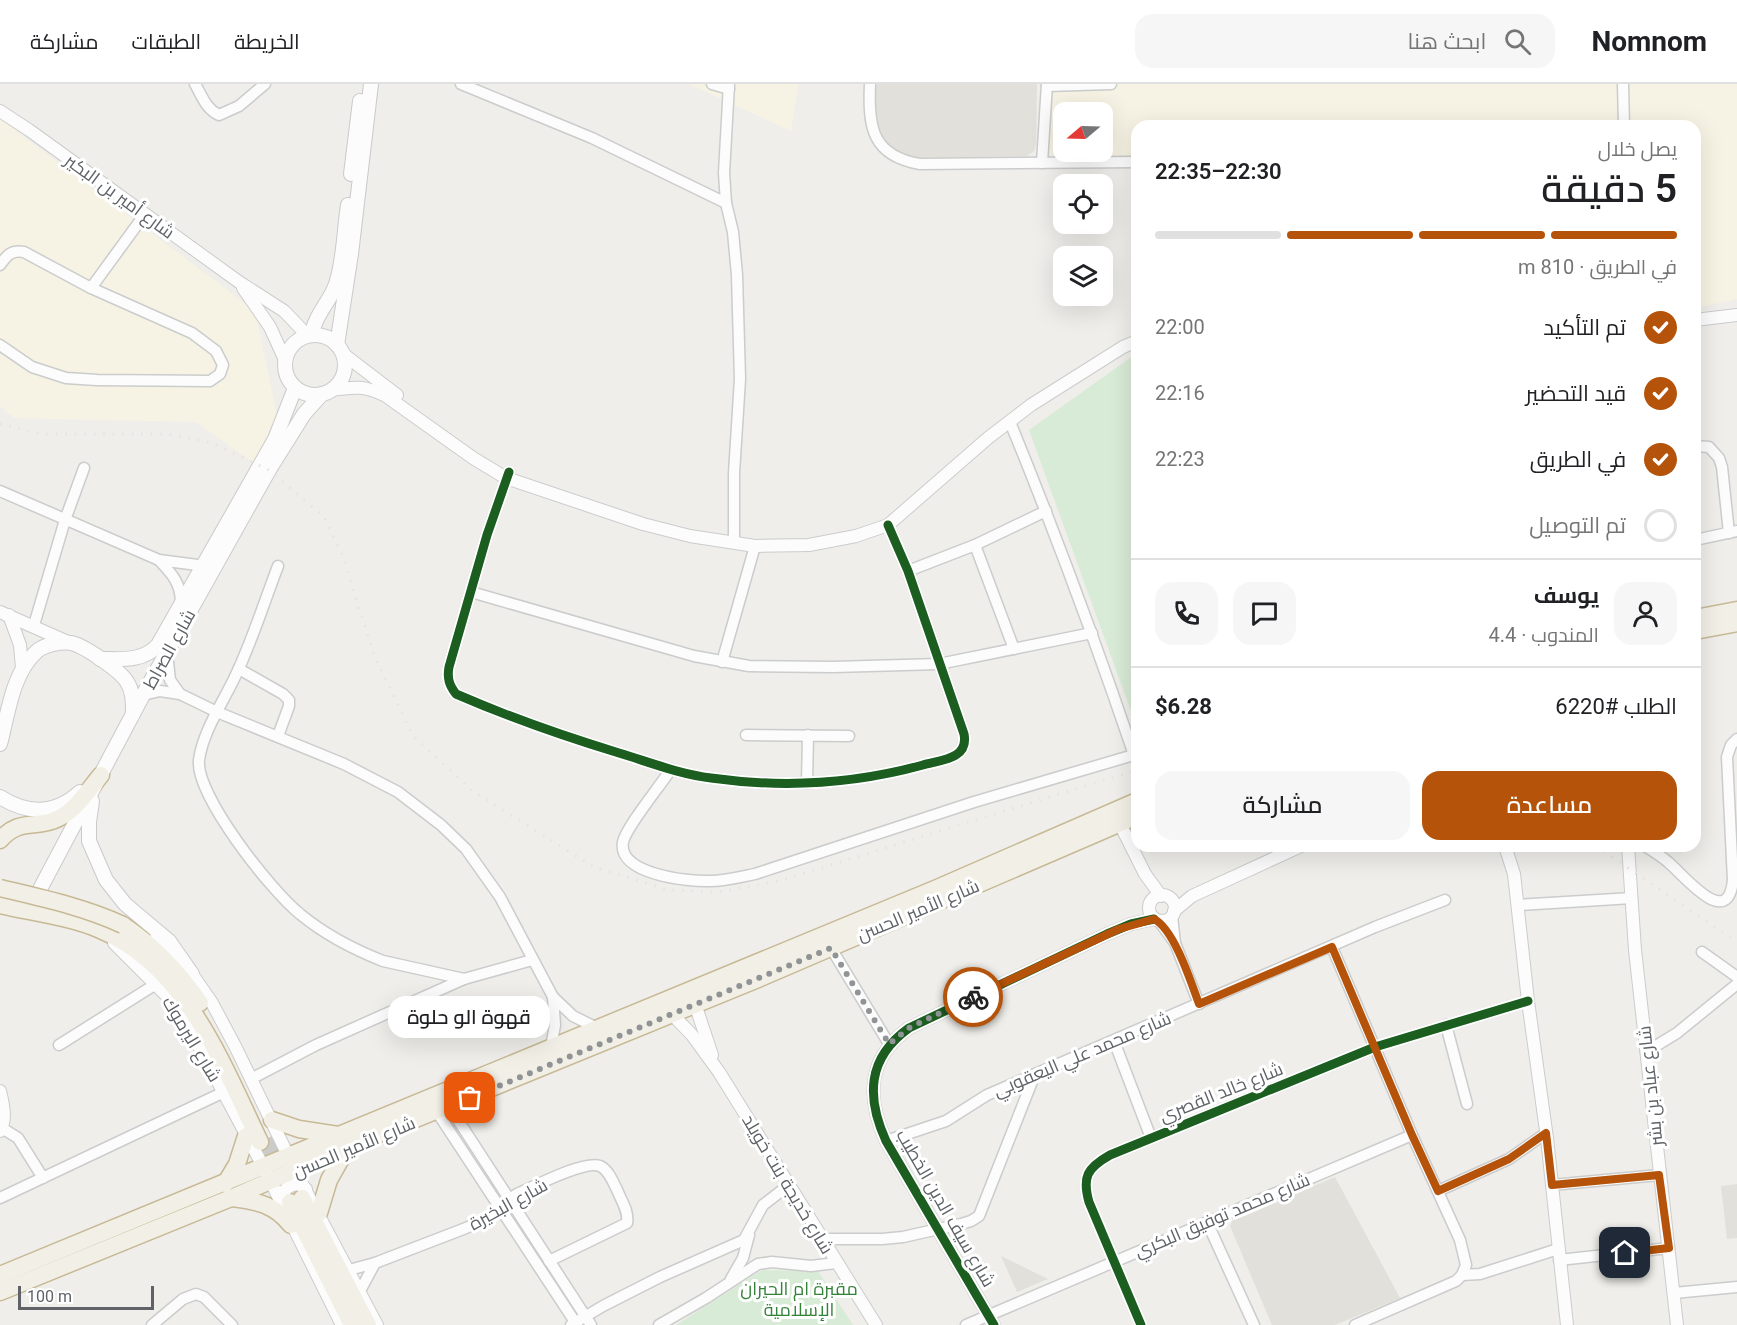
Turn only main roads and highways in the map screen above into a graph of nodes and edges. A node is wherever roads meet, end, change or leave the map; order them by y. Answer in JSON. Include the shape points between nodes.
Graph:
{"nodes":[{"id":1,"x":363,"y":84,"type":"edge"},
{"id":2,"x":371,"y":84,"type":"edge"},
{"id":3,"x":310,"y":335,"type":"junction"},
{"id":4,"x":340,"y":349,"type":"junction"},
{"id":5,"x":295,"y":388,"type":"junction"},
{"id":6,"x":326,"y":392,"type":"junction"},
{"id":7,"x":1737,"y":610,"type":"edge"},
{"id":8,"x":1701,"y":617,"type":"edge"},
{"id":9,"x":1737,"y":623,"type":"edge"},
{"id":10,"x":1701,"y":630,"type":"edge"},
{"id":11,"x":100,"y":659,"type":"junction"},
{"id":12,"x":133,"y":715,"type":"junction"},
{"id":13,"x":0,"y":744,"type":"edge"},
{"id":14,"x":101,"y":776,"type":"junction"},
{"id":15,"x":0,"y":797,"type":"edge"},
{"id":16,"x":1131,"y":804,"type":"edge"},
{"id":17,"x":1131,"y":819,"type":"edge"},
{"id":18,"x":4,"y":835,"type":"edge"},
{"id":19,"x":3,"y":886,"type":"edge"},
{"id":20,"x":0,"y":905,"type":"edge"},
{"id":21,"x":28,"y":912,"type":"junction"},
{"id":22,"x":192,"y":974,"type":"road end"},
{"id":23,"x":264,"y":1137,"type":"junction"},
{"id":24,"x":344,"y":1141,"type":"junction"},
{"id":25,"x":228,"y":1191,"type":"junction"},
{"id":26,"x":319,"y":1212,"type":"road end"},
{"id":27,"x":291,"y":1226,"type":"road end"},
{"id":28,"x":0,"y":1275,"type":"edge"},
{"id":29,"x":0,"y":1292,"type":"edge"},
{"id":30,"x":352,"y":1325,"type":"edge"},
{"id":31,"x":368,"y":1325,"type":"edge"}],
"edges":[{"from":1,"to":3,"type":"main road","via":[[339,275]]},
{"from":2,"to":4,"type":"main road"},
{"from":3,"to":4,"type":"main road","via":[[330,339]]},
{"from":3,"to":5,"type":"main road","via":[[295,343],[285,360],[285,370]]},
{"from":4,"to":6,"type":"main road","via":[[345,363],[343,374],[339,383]]},
{"from":5,"to":6,"type":"main road","via":[[303,393]]},
{"from":5,"to":11,"type":"main road","name":"شارع الصراط","via":[[275,439],[153,651],[128,660]]},
{"from":6,"to":12,"type":"main road","name":"شارع الصراط","via":[[304,414],[269,470]]},
{"from":7,"to":8,"type":"highway"},
{"from":9,"to":10,"type":"highway"},
{"from":11,"to":12,"type":"main road","via":[[128,682]]},
{"from":11,"to":13,"type":"main road","via":[[71,643],[42,648],[22,668]]},
{"from":12,"to":14,"type":"main road","name":"شارع الصراط"},
{"from":14,"to":15,"type":"main road","via":[[58,807],[37,809]]},
{"from":14,"to":18,"type":"highway","via":[[61,818],[19,825]]},
{"from":14,"to":21,"type":"main road","name":"شارع الصراط"},
{"from":14,"to":22,"type":"main road","via":[[89,822],[89,841],[106,880],[125,904],[169,941]]},
{"from":16,"to":24,"type":"highway","name":"شارع الأمير الحسن","via":[[551,1047]]},
{"from":17,"to":24,"type":"highway","name":"شارع الأمير الحسن","via":[[443,1109]]},
{"from":19,"to":23,"type":"highway","name":"شارع اليرموك","bridge":true,"via":[[103,916],[166,955],[199,1001]]},
{"from":20,"to":21,"type":"highway","name":"شارع اليرموك"},
{"from":21,"to":23,"type":"highway","name":"شارع اليرموك","via":[[97,928],[144,956],[209,1035]]},
{"from":23,"to":24,"type":"highway","via":[[307,1131]]},
{"from":23,"to":25,"type":"highway","via":[[237,1164]]},
{"from":24,"to":25,"type":"highway","name":"شارع الأمير الحسن"},
{"from":24,"to":26,"type":"highway"},
{"from":25,"to":27,"type":"highway","via":[[268,1206],[282,1214]]},
{"from":25,"to":28,"type":"highway","name":"شارع الأمير الحسن"},
{"from":25,"to":29,"type":"highway","name":"شارع الأمير الحسن"},
{"from":30,"to":31,"type":"highway","via":[[294,1197]]}]}
